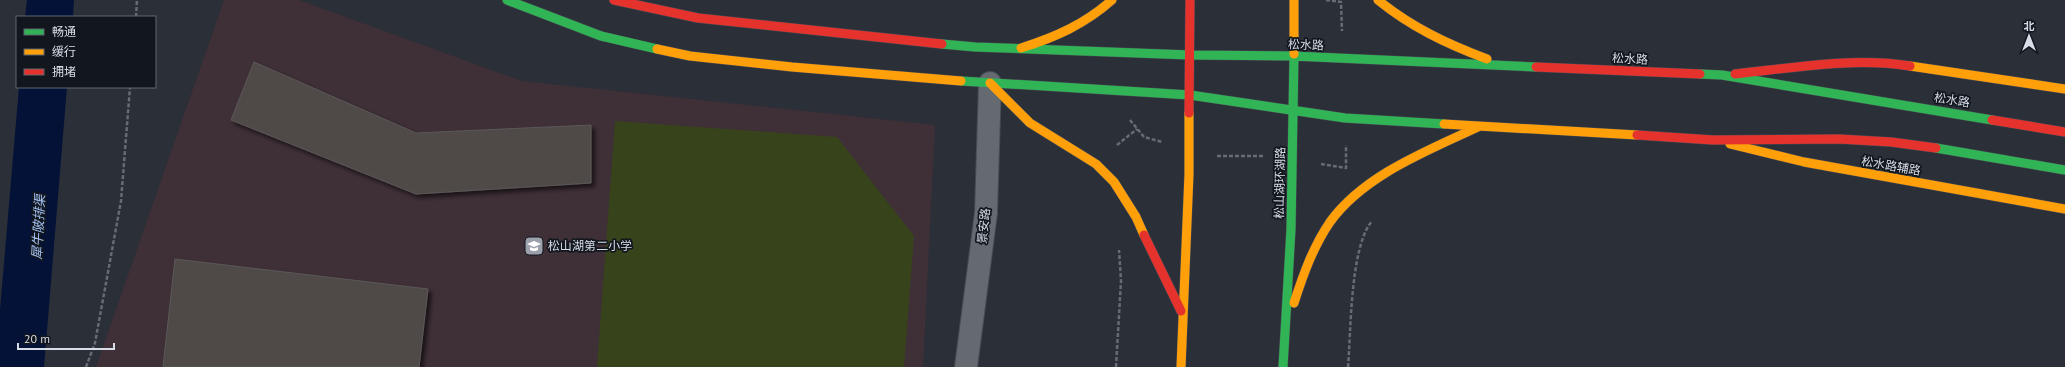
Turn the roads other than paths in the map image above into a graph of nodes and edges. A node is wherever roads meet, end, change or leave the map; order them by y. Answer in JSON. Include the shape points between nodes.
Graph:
{"nodes":[{"id":1,"x":507,"y":0,"type":"edge"},
{"id":2,"x":614,"y":0,"type":"edge"},
{"id":3,"x":1112,"y":0,"type":"edge"},
{"id":4,"x":1190,"y":0,"type":"edge"},
{"id":5,"x":1294,"y":0,"type":"edge"},
{"id":6,"x":1378,"y":0,"type":"edge"},
{"id":7,"x":1021,"y":48,"type":"junction"},
{"id":8,"x":1190,"y":55,"type":"junction"},
{"id":9,"x":1293,"y":56,"type":"junction"},
{"id":10,"x":1506,"y":66,"type":"junction"},
{"id":11,"x":1722,"y":75,"type":"junction"},
{"id":12,"x":990,"y":83,"type":"junction"},
{"id":13,"x":2065,"y":89,"type":"edge"},
{"id":14,"x":1190,"y":95,"type":"junction"},
{"id":15,"x":1294,"y":110,"type":"junction"},
{"id":16,"x":1480,"y":126,"type":"junction"},
{"id":17,"x":2065,"y":132,"type":"edge"},
{"id":18,"x":1713,"y":140,"type":"junction"},
{"id":19,"x":2065,"y":170,"type":"edge"},
{"id":20,"x":2065,"y":209,"type":"edge"},
{"id":21,"x":1183,"y":316,"type":"junction"},
{"id":22,"x":1287,"y":325,"type":"junction"},
{"id":23,"x":966,"y":367,"type":"edge"},
{"id":24,"x":1181,"y":367,"type":"edge"},
{"id":25,"x":1284,"y":367,"type":"edge"}],
"edges":[{"from":1,"to":12,"type":"main road","via":[[601,36],[690,56]]},
{"from":2,"to":7,"type":"main road","name":"松水路","via":[[698,18],[975,47]]},
{"from":3,"to":7,"type":"main road","via":[[1097,15],[1062,36]]},
{"from":4,"to":8,"type":"main road"},
{"from":5,"to":9,"type":"main road","name":"松山湖环湖路"},
{"from":6,"to":10,"type":"main road","via":[[1416,27],[1454,47]]},
{"from":7,"to":8,"type":"main road","name":"松水路"},
{"from":8,"to":9,"type":"main road","name":"松水路"},
{"from":8,"to":14,"type":"main road"},
{"from":9,"to":10,"type":"main road","name":"松水路"},
{"from":9,"to":15,"type":"main road","name":"松山湖环湖路"},
{"from":10,"to":11,"type":"main road","name":"松水路"},
{"from":11,"to":13,"type":"main road","via":[[1849,62],[1891,63]]},
{"from":11,"to":17,"type":"main road","name":"松水路"},
{"from":12,"to":14,"type":"main road"},
{"from":12,"to":21,"type":"main road","via":[[1030,123],[1096,164],[1114,182],[1136,217]]},
{"from":12,"to":23,"type":"street","name":"景安路","via":[[986,213]]},
{"from":14,"to":15,"type":"main road"},
{"from":14,"to":21,"type":"main road"},
{"from":15,"to":16,"type":"main road","via":[[1345,118]]},
{"from":15,"to":22,"type":"main road","name":"松山湖环湖路"},
{"from":16,"to":18,"type":"main road"},
{"from":16,"to":22,"type":"main road","via":[[1404,163],[1373,182],[1338,214],[1323,235],[1309,264]]},
{"from":18,"to":19,"type":"main road","via":[[1840,139],[1891,142]]},
{"from":18,"to":20,"type":"main road","name":"松水路辅路","via":[[1804,162]]},
{"from":21,"to":24,"type":"main road"},
{"from":22,"to":25,"type":"main road","name":"松山湖环湖路"}]}
